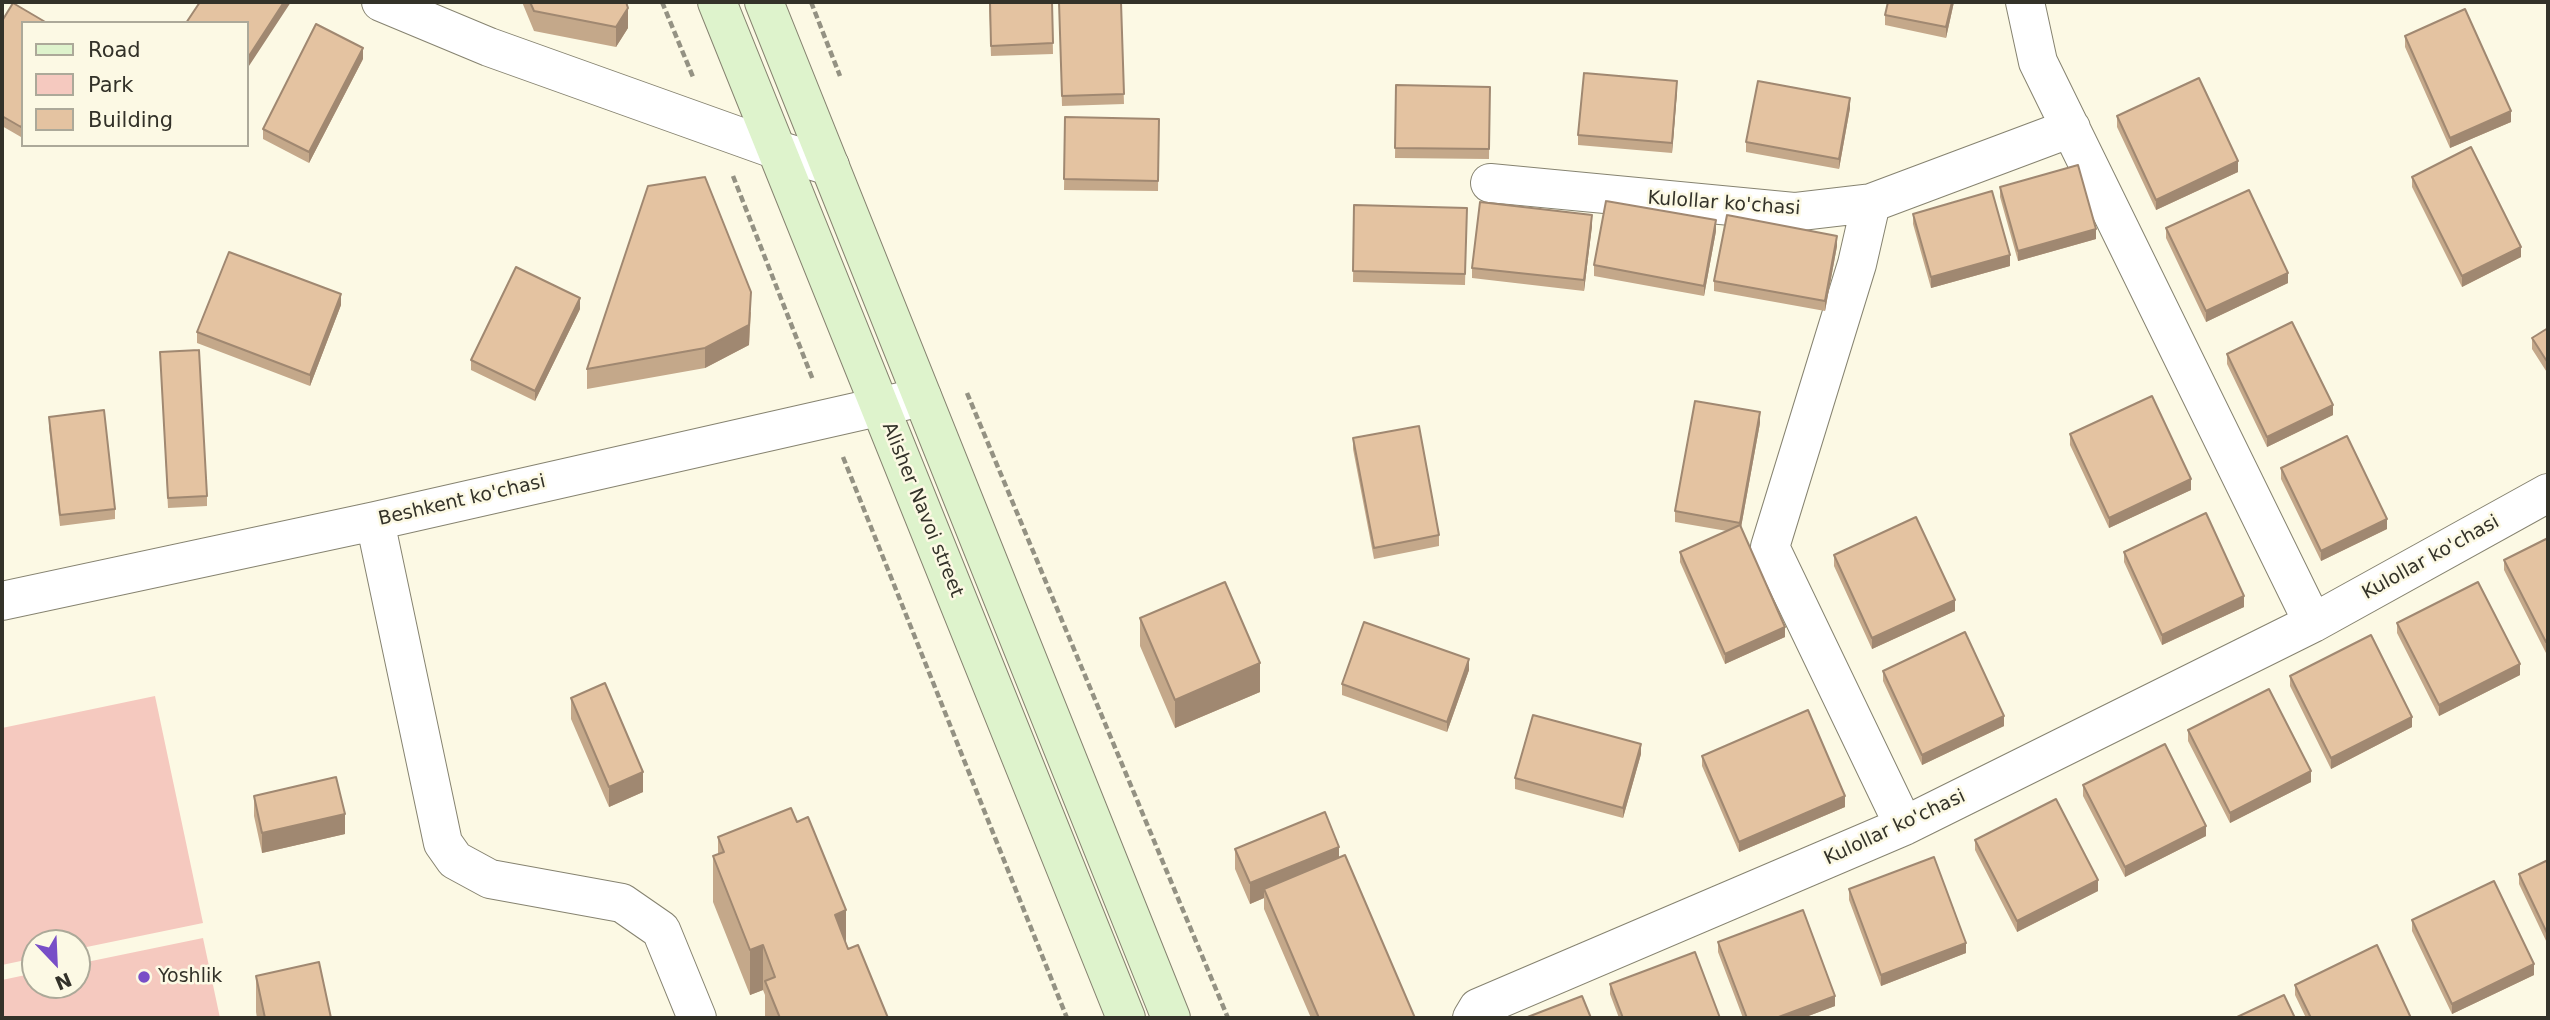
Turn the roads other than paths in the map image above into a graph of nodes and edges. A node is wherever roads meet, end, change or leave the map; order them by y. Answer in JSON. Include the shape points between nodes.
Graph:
{"nodes":[{"id":1,"x":381,"y":2,"type":"edge"},
{"id":2,"x":717,"y":2,"type":"edge"},
{"id":3,"x":764,"y":2,"type":"edge"},
{"id":4,"x":2025,"y":2,"type":"edge"},
{"id":5,"x":2071,"y":128,"type":"junction"},
{"id":6,"x":777,"y":150,"type":"junction"},
{"id":7,"x":830,"y":166,"type":"junction"},
{"id":8,"x":1490,"y":183,"type":"dead end"},
{"id":9,"x":1871,"y":203,"type":"junction"},
{"id":10,"x":922,"y":397,"type":"junction"},
{"id":11,"x":881,"y":408,"type":"junction"},
{"id":12,"x":2548,"y":493,"type":"edge"},
{"id":13,"x":375,"y":521,"type":"junction"},
{"id":14,"x":2,"y":601,"type":"edge"},
{"id":15,"x":2313,"y":623,"type":"junction"},
{"id":16,"x":1904,"y":826,"type":"junction"},
{"id":17,"x":697,"y":1018,"type":"edge"},
{"id":18,"x":1126,"y":1018,"type":"edge"},
{"id":19,"x":1171,"y":1018,"type":"edge"},
{"id":20,"x":1472,"y":1018,"type":"edge"}],
"edges":[{"from":1,"to":6,"type":"street","via":[[489,47]]},
{"from":2,"to":6,"type":"main road","name":"Alisher Navoi street"},
{"from":3,"to":7,"type":"main road"},
{"from":4,"to":5,"type":"street","via":[[2038,62]]},
{"from":5,"to":9,"type":"street","name":"Kulollar ko'chasi"},
{"from":5,"to":15,"type":"street"},
{"from":6,"to":7,"type":"street"},
{"from":6,"to":11,"type":"main road","name":"Alisher Navoi street"},
{"from":7,"to":10,"type":"main road"},
{"from":8,"to":9,"type":"street","name":"Kulollar ko'chasi","via":[[1794,212]]},
{"from":9,"to":16,"type":"street","via":[[1857,264],[1770,547]]},
{"from":10,"to":11,"type":"street","name":"Beshkent ko'chasi"},
{"from":10,"to":19,"type":"main road"},
{"from":11,"to":13,"type":"street","name":"Beshkent ko'chasi"},
{"from":11,"to":18,"type":"main road","name":"Alisher Navoi street"},
{"from":12,"to":15,"type":"street","name":"Kulollar ko'chasi"},
{"from":13,"to":14,"type":"street","name":"Beshkent ko'chasi"},
{"from":13,"to":17,"type":"street","via":[[443,843],[455,860],[490,879],[622,903],[661,930]]},
{"from":15,"to":16,"type":"street","name":"Kulollar ko'chasi"},
{"from":16,"to":20,"type":"street","name":"Kulollar ko'chasi","via":[[1478,1008]]}]}
